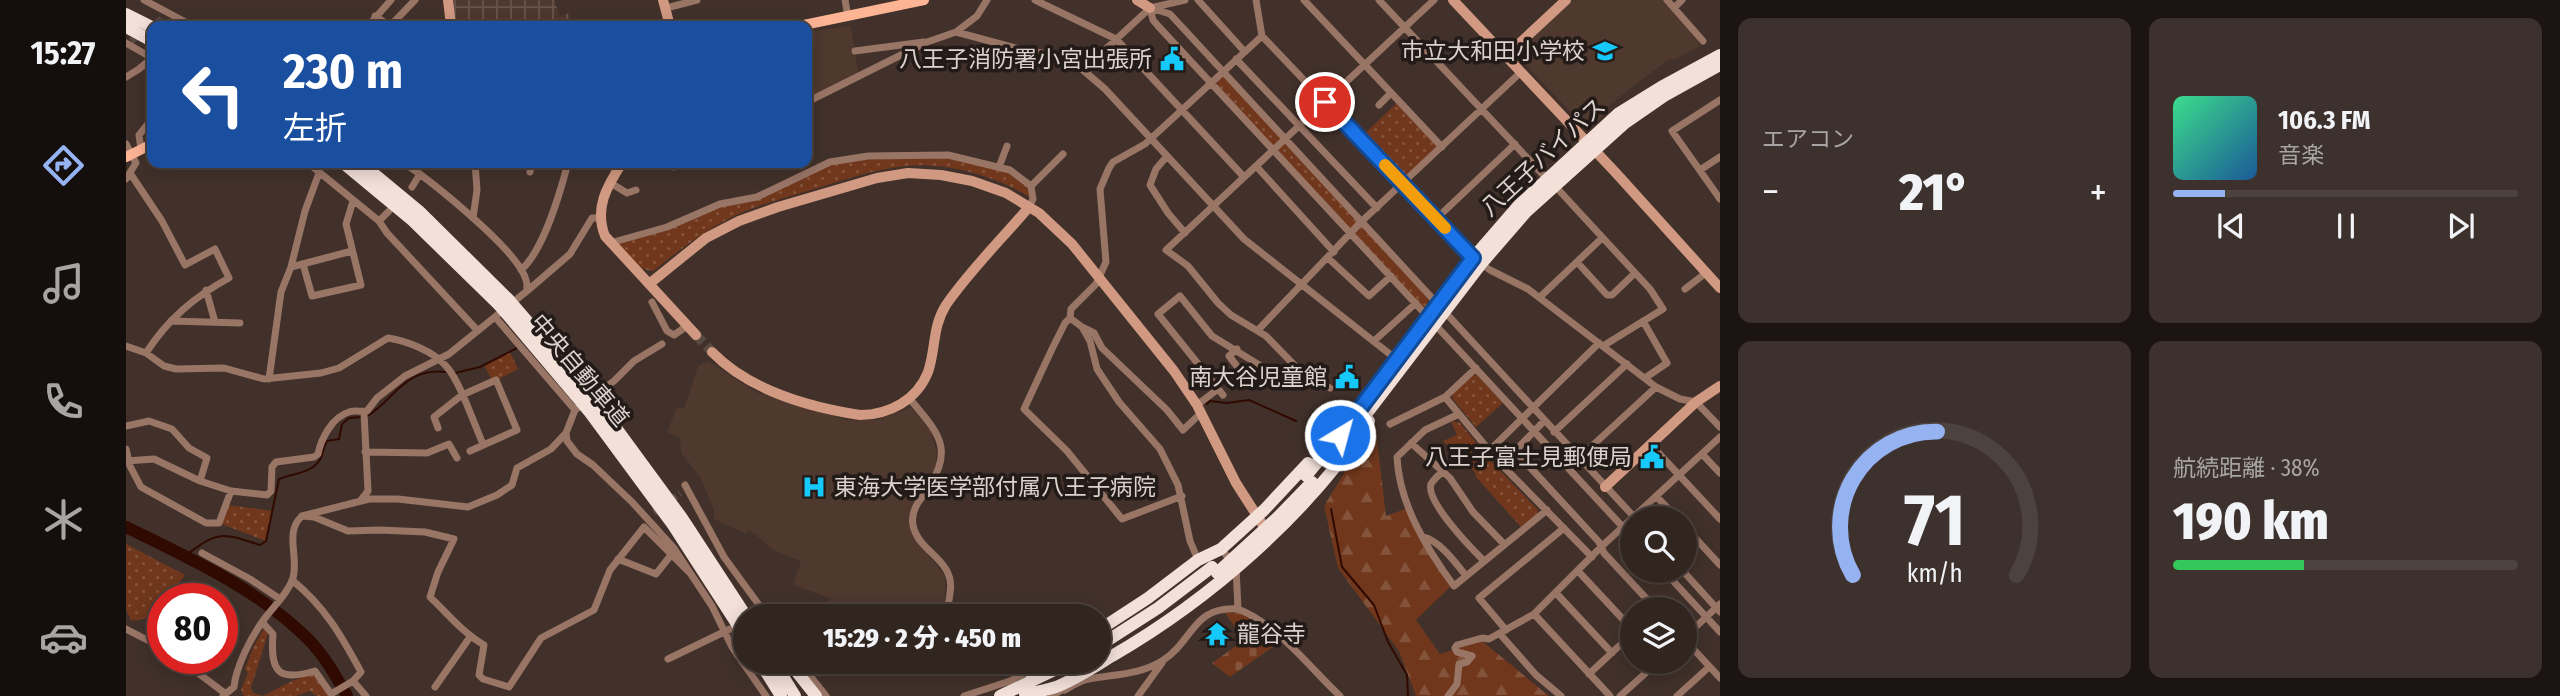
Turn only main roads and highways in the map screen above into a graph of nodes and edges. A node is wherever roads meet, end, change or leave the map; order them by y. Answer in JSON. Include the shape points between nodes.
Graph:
{"nodes":[{"id":1,"x":924,"y":0,"type":"edge"},
{"id":2,"x":126,"y":14,"type":"edge"},
{"id":3,"x":150,"y":21,"type":"edge"},
{"id":4,"x":812,"y":24,"type":"edge"},
{"id":5,"x":126,"y":27,"type":"edge"},
{"id":6,"x":147,"y":38,"type":"edge"},
{"id":7,"x":1720,"y":47,"type":"edge"},
{"id":8,"x":1720,"y":55,"type":"edge"},
{"id":9,"x":1720,"y":65,"type":"edge"},
{"id":10,"x":1720,"y":74,"type":"edge"},
{"id":11,"x":1648,"y":107,"type":"junction"},
{"id":12,"x":1619,"y":113,"type":"junction"},
{"id":13,"x":1590,"y":146,"type":"junction"},
{"id":14,"x":349,"y":168,"type":"edge"},
{"id":15,"x":367,"y":168,"type":"edge"},
{"id":16,"x":501,"y":307,"type":"junction"},
{"id":17,"x":1432,"y":321,"type":"junction"},
{"id":18,"x":1396,"y":359,"type":"junction"},
{"id":19,"x":1399,"y":373,"type":"junction"},
{"id":20,"x":587,"y":407,"type":"junction"},
{"id":21,"x":615,"y":426,"type":"junction"},
{"id":22,"x":1309,"y":479,"type":"junction"},
{"id":23,"x":1214,"y":570,"type":"junction"},
{"id":24,"x":738,"y":604,"type":"edge"},
{"id":25,"x":754,"y":604,"type":"edge"},
{"id":26,"x":733,"y":618,"type":"edge"},
{"id":27,"x":1111,"y":622,"type":"edge"},
{"id":28,"x":1111,"y":638,"type":"edge"},
{"id":29,"x":1111,"y":648,"type":"edge"},
{"id":30,"x":767,"y":674,"type":"edge"},
{"id":31,"x":781,"y":674,"type":"edge"},
{"id":32,"x":799,"y":674,"type":"edge"},
{"id":33,"x":1038,"y":674,"type":"edge"},
{"id":34,"x":1052,"y":674,"type":"edge"},
{"id":35,"x":1063,"y":674,"type":"edge"},
{"id":36,"x":1021,"y":693,"type":"edge"},
{"id":37,"x":780,"y":696,"type":"edge"},
{"id":38,"x":795,"y":696,"type":"edge"},
{"id":39,"x":816,"y":696,"type":"edge"},
{"id":40,"x":1000,"y":696,"type":"edge"}],
"edges":[{"from":1,"to":4,"type":"main road"},
{"from":2,"to":3,"type":"highway"},
{"from":5,"to":6,"type":"highway"},
{"from":7,"to":12,"type":"highway","via":[[1650,87]]},
{"from":8,"to":12,"type":"highway","name":"八王子バイパス"},
{"from":9,"to":11,"type":"highway","name":"八王子バイパス"},
{"from":10,"to":11,"type":"highway"},
{"from":11,"to":13,"type":"highway","name":"八王子バイパス"},
{"from":12,"to":13,"type":"highway","name":"八王子バイパス"},
{"from":13,"to":17,"type":"highway","name":"八王子バイパス","via":[[1519,205]]},
{"from":14,"to":16,"type":"highway","name":"中央自動車道"},
{"from":15,"to":16,"type":"highway","name":"中央自動車道","via":[[419,211]]},
{"from":16,"to":20,"type":"highway","name":"中央自動車道","bridge":true},
{"from":17,"to":18,"type":"highway","name":"八王子バイパス"},
{"from":17,"to":19,"type":"highway","name":"八王子バイパス"},
{"from":18,"to":22,"type":"highway","name":"八王子バイパス"},
{"from":18,"to":27,"type":"highway","via":[[1257,517],[1222,549],[1198,560]]},
{"from":19,"to":22,"type":"highway","name":"八王子バイパス"},
{"from":19,"to":36,"type":"highway","via":[[1348,451],[1321,483],[1195,601],[1063,687]]},
{"from":20,"to":21,"type":"highway","name":"中央自動車道"},
{"from":20,"to":26,"type":"highway","name":"中央自動車道","via":[[666,515]]},
{"from":21,"to":24,"type":"highway","name":"中央自動車道"},
{"from":21,"to":25,"type":"highway","via":[[653,466]]},
{"from":22,"to":23,"type":"highway","name":"八王子バイパス"},
{"from":23,"to":28,"type":"highway","name":"八王子バイパス"},
{"from":23,"to":29,"type":"highway","name":"八王子バイパス","via":[[1161,616]]},
{"from":30,"to":37,"type":"highway"},
{"from":31,"to":38,"type":"highway"},
{"from":32,"to":39,"type":"highway"},
{"from":33,"to":36,"type":"highway"},
{"from":34,"to":36,"type":"highway"},
{"from":35,"to":36,"type":"highway"},
{"from":36,"to":40,"type":"highway"}]}
